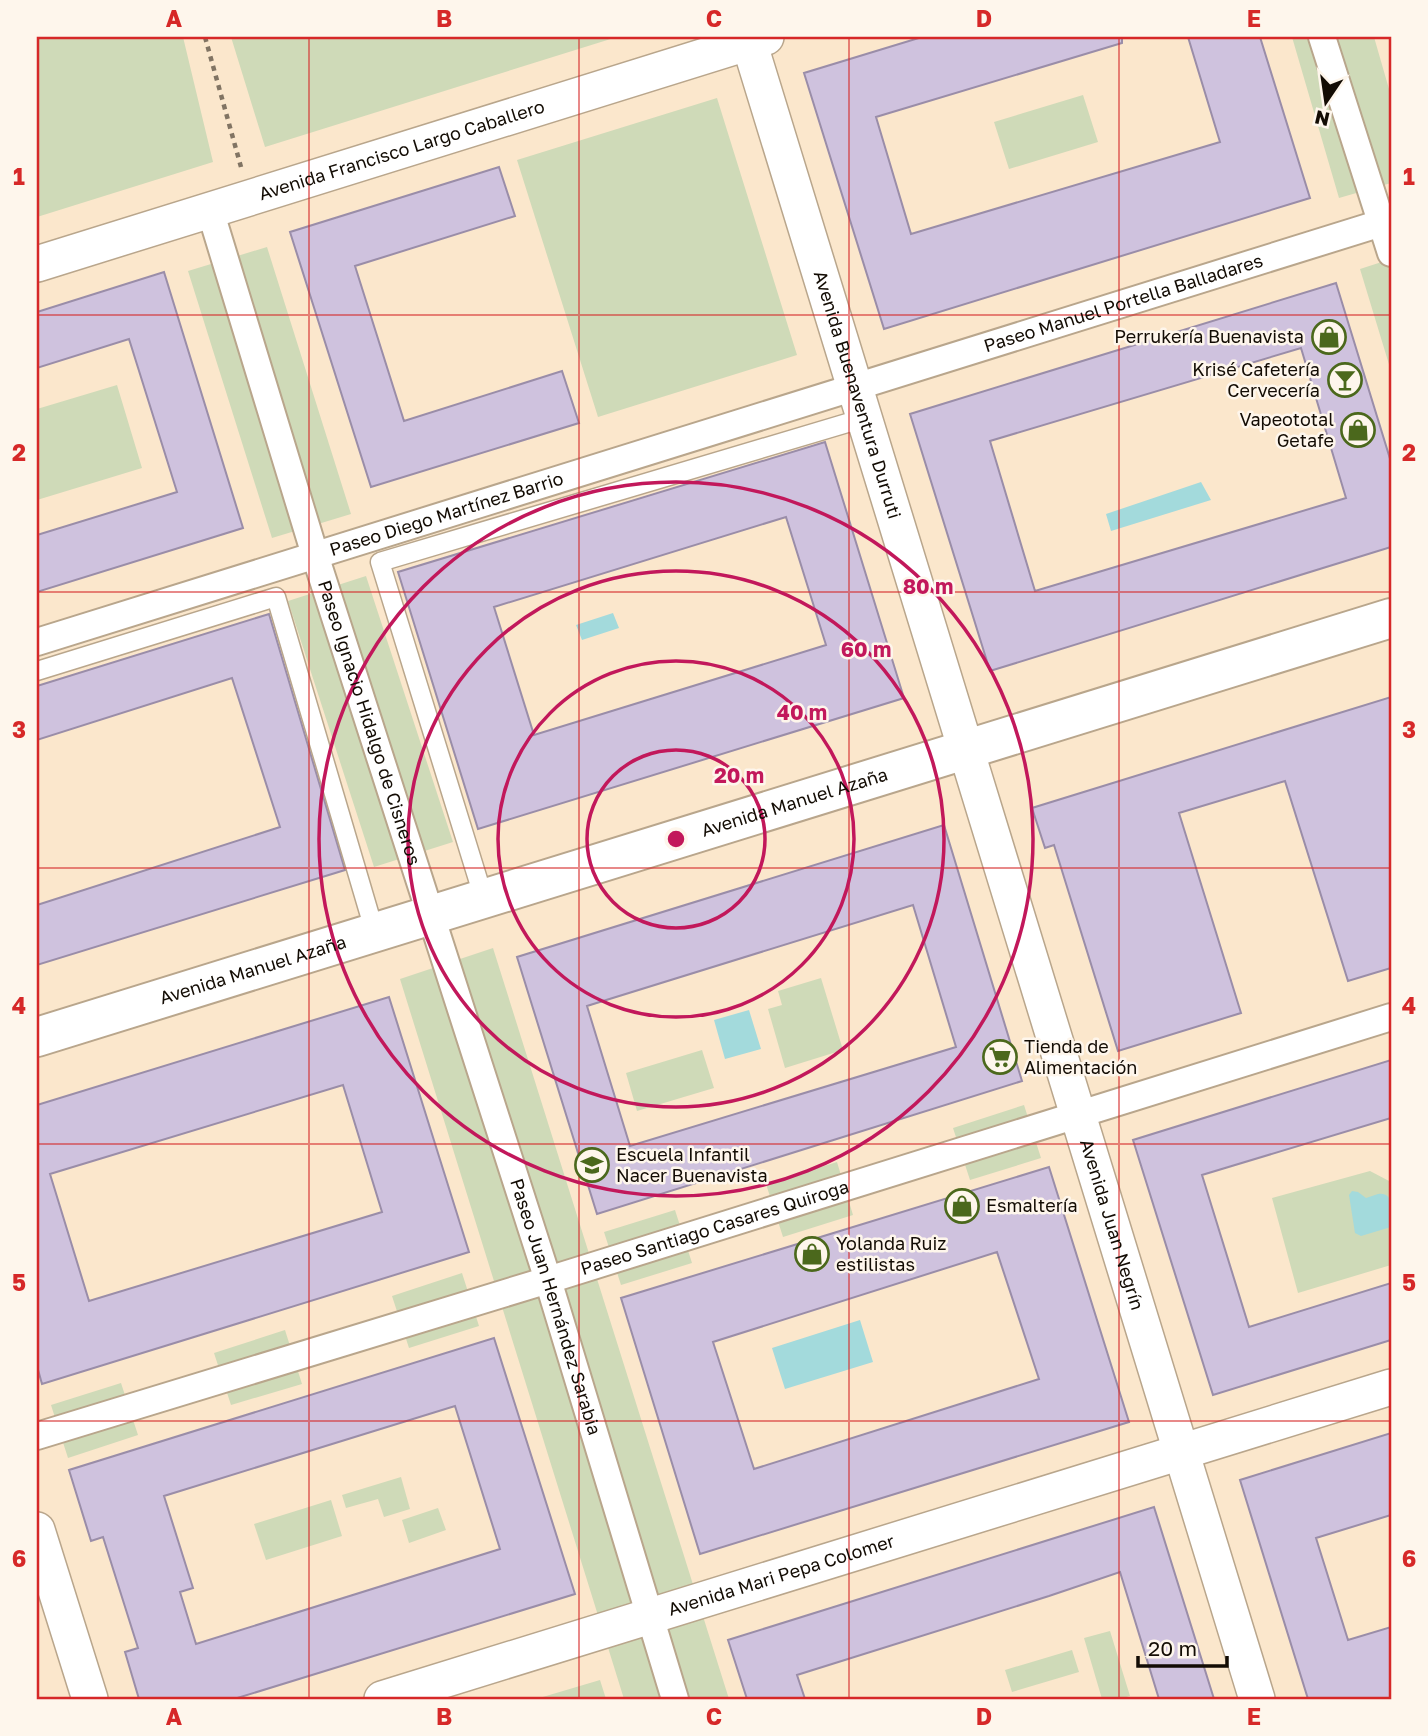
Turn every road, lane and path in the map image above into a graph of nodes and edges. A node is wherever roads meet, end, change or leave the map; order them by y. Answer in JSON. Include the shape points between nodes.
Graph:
{"nodes":[{"id":1,"x":205,"y":37,"type":"edge"},
{"id":2,"x":1322,"y":37,"type":"edge"},
{"id":3,"x":757,"y":39,"type":"edge"},
{"id":4,"x":249,"y":198,"type":"junction"},
{"id":5,"x":211,"y":210,"type":"junction"},
{"id":6,"x":1386,"y":221,"type":"edge"},
{"id":7,"x":1391,"y":253,"type":"edge"},
{"id":8,"x":37,"y":264,"type":"edge"},
{"id":9,"x":859,"y":402,"type":"junction"},
{"id":10,"x":315,"y":555,"type":"junction"},
{"id":11,"x":1391,"y":618,"type":"edge"},
{"id":12,"x":37,"y":642,"type":"edge"},
{"id":13,"x":37,"y":671,"type":"edge"},
{"id":14,"x":966,"y":750,"type":"junction"},
{"id":15,"x":484,"y":899,"type":"junction"},
{"id":16,"x":431,"y":915,"type":"junction"},
{"id":17,"x":374,"y":933,"type":"junction"},
{"id":18,"x":1391,"y":1017,"type":"edge"},
{"id":19,"x":37,"y":1037,"type":"edge"},
{"id":20,"x":1078,"y":1114,"type":"junction"},
{"id":21,"x":548,"y":1280,"type":"junction"},
{"id":22,"x":1391,"y":1387,"type":"edge"},
{"id":23,"x":37,"y":1436,"type":"edge"},
{"id":24,"x":1181,"y":1452,"type":"junction"},
{"id":25,"x":37,"y":1530,"type":"edge"},
{"id":26,"x":649,"y":1617,"type":"junction"},
{"id":27,"x":90,"y":1699,"type":"edge"},
{"id":28,"x":382,"y":1699,"type":"edge"},
{"id":29,"x":675,"y":1699,"type":"edge"},
{"id":30,"x":1257,"y":1699,"type":"edge"}],
"edges":[{"from":1,"to":4,"type":"path"},
{"from":2,"to":6,"type":"street"},
{"from":3,"to":4,"type":"street","name":"Avenida Francisco Largo Caballero"},
{"from":3,"to":9,"type":"street","name":"Avenida Buenaventura Durruti"},
{"from":4,"to":5,"type":"street","name":"Avenida Francisco Largo Caballero"},
{"from":5,"to":8,"type":"street","name":"Avenida Francisco Largo Caballero"},
{"from":5,"to":10,"type":"street","name":"Paseo Ignacio Hidalgo de Cisneros"},
{"from":6,"to":7,"type":"street"},
{"from":6,"to":9,"type":"street","name":"Paseo Manuel Portella Balladares"},
{"from":9,"to":10,"type":"street","name":"Paseo Diego Martínez Barrio"},
{"from":9,"to":14,"type":"street","name":"Avenida Buenaventura Durruti"},
{"from":9,"to":15,"type":"lane","via":[[380,562]]},
{"from":10,"to":12,"type":"street","name":"Paseo Diego Martínez Barrio"},
{"from":10,"to":16,"type":"street","name":"Paseo Ignacio Hidalgo de Cisneros"},
{"from":11,"to":14,"type":"street","name":"Avenida Manuel Azaña"},
{"from":13,"to":17,"type":"lane","via":[[276,597]]},
{"from":14,"to":15,"type":"street","name":"Avenida Manuel Azaña"},
{"from":14,"to":20,"type":"street","name":"Avenida Juan Negrín"},
{"from":15,"to":16,"type":"street","name":"Avenida Manuel Azaña"},
{"from":16,"to":17,"type":"street","name":"Avenida Manuel Azaña"},
{"from":16,"to":21,"type":"street","name":"Paseo Juan Hernández Sarabia"},
{"from":17,"to":19,"type":"street","name":"Avenida Manuel Azaña"},
{"from":18,"to":20,"type":"street","name":"Paseo Santiago Casares Quiroga"},
{"from":20,"to":21,"type":"street","name":"Paseo Santiago Casares Quiroga"},
{"from":20,"to":24,"type":"street","name":"Avenida Juan Negrín"},
{"from":21,"to":23,"type":"street","name":"Paseo Santiago Casares Quiroga"},
{"from":21,"to":26,"type":"street","name":"Paseo Juan Hernández Sarabia"},
{"from":22,"to":24,"type":"street","name":"Avenida Mari Pepa Colomer"},
{"from":24,"to":26,"type":"street","name":"Avenida Mari Pepa Colomer"},
{"from":24,"to":30,"type":"street","name":"Avenida Juan Negrín"},
{"from":25,"to":27,"type":"street"},
{"from":26,"to":28,"type":"street","name":"Avenida Mari Pepa Colomer"},
{"from":26,"to":29,"type":"street","name":"Paseo Juan Hernández Sarabia"}]}
